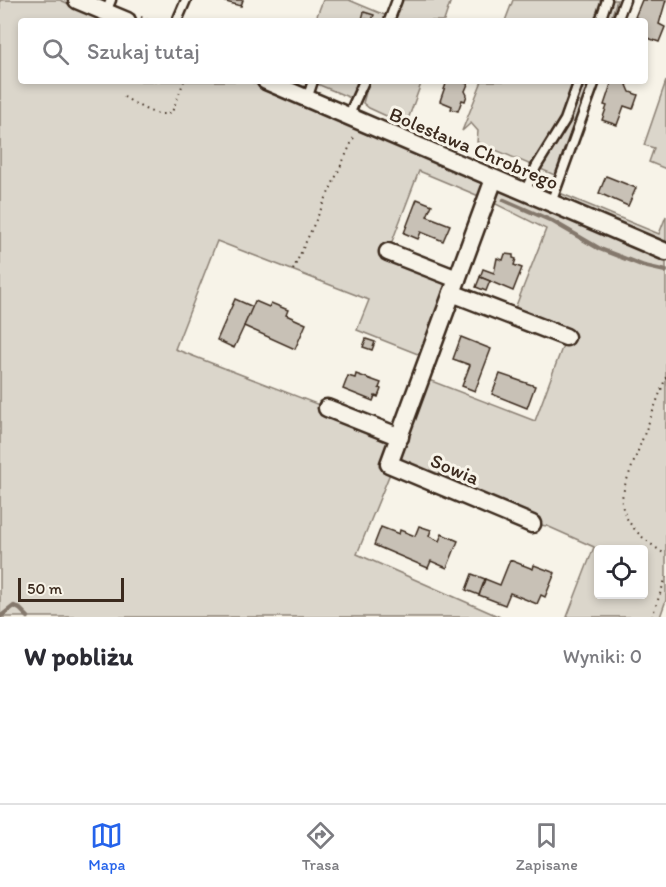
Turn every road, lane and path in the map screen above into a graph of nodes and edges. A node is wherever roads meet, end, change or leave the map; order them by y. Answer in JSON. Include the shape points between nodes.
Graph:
{"nodes":[{"id":1,"x":77,"y":0,"type":"edge"},
{"id":2,"x":186,"y":0,"type":"edge"},
{"id":3,"x":397,"y":0,"type":"edge"},
{"id":4,"x":607,"y":0,"type":"edge"},
{"id":5,"x":625,"y":0,"type":"edge"},
{"id":6,"x":108,"y":6,"type":"edge"},
{"id":7,"x":123,"y":18,"type":"edge"},
{"id":8,"x":178,"y":18,"type":"edge"},
{"id":9,"x":390,"y":18,"type":"edge"},
{"id":10,"x":601,"y":18,"type":"edge"},
{"id":11,"x":618,"y":18,"type":"edge"},
{"id":12,"x":183,"y":84,"type":"edge"},
{"id":13,"x":273,"y":84,"type":"edge"},
{"id":14,"x":312,"y":84,"type":"edge"},
{"id":15,"x":363,"y":84,"type":"edge"},
{"id":16,"x":578,"y":84,"type":"edge"},
{"id":17,"x":594,"y":84,"type":"edge"},
{"id":18,"x":124,"y":97,"type":"dead end"},
{"id":19,"x":307,"y":99,"type":"junction"},
{"id":20,"x":355,"y":119,"type":"junction"},
{"id":21,"x":494,"y":179,"type":"junction"},
{"id":22,"x":525,"y":193,"type":"junction"},
{"id":23,"x":551,"y":204,"type":"junction"},
{"id":24,"x":388,"y":252,"type":"dead end"},
{"id":25,"x":666,"y":252,"type":"edge"},
{"id":26,"x":293,"y":270,"type":"dead end"},
{"id":27,"x":455,"y":286,"type":"junction"},
{"id":28,"x":566,"y":337,"type":"dead end"},
{"id":29,"x":666,"y":377,"type":"edge"},
{"id":30,"x":327,"y":408,"type":"dead end"},
{"id":31,"x":400,"y":436,"type":"junction"},
{"id":32,"x":532,"y":524,"type":"dead end"},
{"id":33,"x":666,"y":555,"type":"edge"},
{"id":34,"x":666,"y":577,"type":"edge"},
{"id":35,"x":652,"y":617,"type":"edge"}],
"edges":[{"from":1,"to":6,"type":"street"},
{"from":2,"to":8,"type":"lane"},
{"from":3,"to":9,"type":"lane"},
{"from":4,"to":10,"type":"lane"},
{"from":5,"to":11,"type":"lane"},
{"from":6,"to":7,"type":"street"},
{"from":12,"to":18,"type":"path","via":[[168,114],[155,114]]},
{"from":13,"to":19,"type":"street","name":"Bolesława Chrobrego"},
{"from":14,"to":19,"type":"lane"},
{"from":15,"to":20,"type":"lane"},
{"from":16,"to":22,"type":"lane","via":[[565,120]]},
{"from":17,"to":23,"type":"lane"},
{"from":19,"to":20,"type":"street","name":"Bolesława Chrobrego"},
{"from":20,"to":21,"type":"street","name":"Bolesława Chrobrego"},
{"from":20,"to":26,"type":"path"},
{"from":21,"to":22,"type":"street","name":"Bolesława Chrobrego"},
{"from":21,"to":27,"type":"street","name":"Sowia"},
{"from":22,"to":23,"type":"street","name":"Bolesława Chrobrego"},
{"from":23,"to":25,"type":"street","name":"Bolesława Chrobrego"},
{"from":24,"to":27,"type":"street"},
{"from":27,"to":28,"type":"street"},
{"from":27,"to":31,"type":"street","name":"Sowia"},
{"from":29,"to":33,"type":"path","via":[[625,484],[622,503],[628,522]]},
{"from":30,"to":31,"type":"street"},
{"from":31,"to":32,"type":"street","name":"Sowia","via":[[389,464]]},
{"from":34,"to":35,"type":"path"}]}
